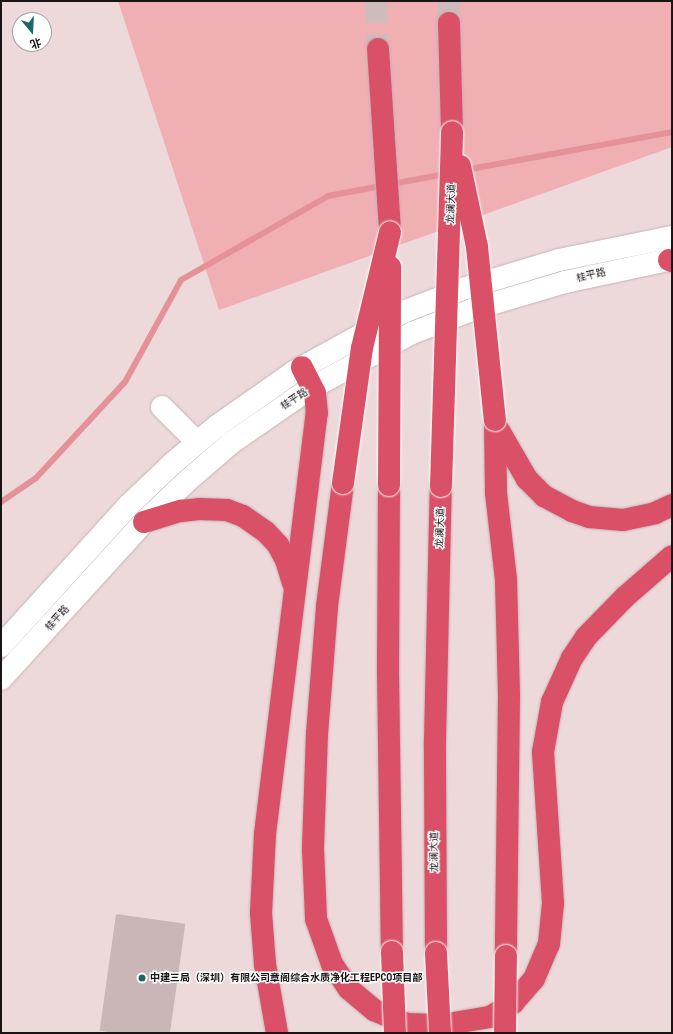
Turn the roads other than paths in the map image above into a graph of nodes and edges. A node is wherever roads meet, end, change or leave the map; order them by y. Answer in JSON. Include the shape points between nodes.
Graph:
{"nodes":[{"id":1,"x":449,"y":23,"type":"tunnel mouth"},
{"id":2,"x":378,"y":49,"type":"tunnel mouth"},
{"id":3,"x":452,"y":132,"type":"junction"},
{"id":4,"x":390,"y":232,"type":"junction"},
{"id":5,"x":672,"y":237,"type":"edge"},
{"id":6,"x":671,"y":260,"type":"edge"},
{"id":7,"x":302,"y":367,"type":"junction"},
{"id":8,"x":312,"y":387,"type":"junction"},
{"id":9,"x":162,"y":406,"type":"dead end"},
{"id":10,"x":495,"y":420,"type":"junction"},
{"id":11,"x":197,"y":442,"type":"junction"},
{"id":12,"x":672,"y":505,"type":"edge"},
{"id":13,"x":144,"y":522,"type":"junction"},
{"id":14,"x":672,"y":556,"type":"edge"},
{"id":15,"x":295,"y":593,"type":"junction"},
{"id":16,"x":1,"y":646,"type":"edge"},
{"id":17,"x":1,"y":679,"type":"edge"},
{"id":18,"x":277,"y":1033,"type":"edge"},
{"id":19,"x":395,"y":1033,"type":"edge"},
{"id":20,"x":440,"y":1033,"type":"edge"},
{"id":21,"x":505,"y":1033,"type":"edge"}],
"edges":[{"from":1,"to":3,"type":"highway","name":"龙澜大道"},
{"from":2,"to":4,"type":"highway"},
{"from":3,"to":10,"type":"highway","bridge":true,"via":[[476,247]]},
{"from":3,"to":20,"type":"highway","name":"龙澜大道","bridge":true,"via":[[435,741],[436,953]]},
{"from":4,"to":14,"type":"highway","bridge":true,"via":[[362,348],[327,607],[317,741],[314,850],[316,919],[332,964],[349,989],[374,1010],[407,1024],[448,1025],[490,1017],[513,1003],[534,979],[549,944],[553,903],[543,765],[546,728],[552,702],[572,658],[586,637],[620,602]]},
{"from":4,"to":19,"type":"highway","bridge":true,"via":[[388,678]]},
{"from":5,"to":7,"type":"street","via":[[559,260],[466,288],[403,312]]},
{"from":6,"to":8,"type":"street","name":"桂平路","via":[[558,283],[474,309],[412,333]]},
{"from":7,"to":8,"type":"highway"},
{"from":7,"to":11,"type":"street","via":[[269,388]]},
{"from":8,"to":13,"type":"street","name":"桂平路","via":[[231,443]]},
{"from":8,"to":15,"type":"highway","via":[[317,413]]},
{"from":9,"to":11,"type":"street"},
{"from":10,"to":12,"type":"highway","via":[[505,445],[522,473],[534,488],[556,504],[589,517],[623,520],[655,513]]},
{"from":10,"to":21,"type":"highway","bridge":true,"via":[[496,493],[506,580],[509,696]]},
{"from":11,"to":16,"type":"street","via":[[128,506]]},
{"from":13,"to":15,"type":"highway","via":[[181,511],[199,509],[222,509],[243,516],[266,532],[282,552]]},
{"from":13,"to":17,"type":"street","name":"桂平路"},
{"from":15,"to":18,"type":"highway","via":[[262,871],[260,913],[268,986]]}]}
